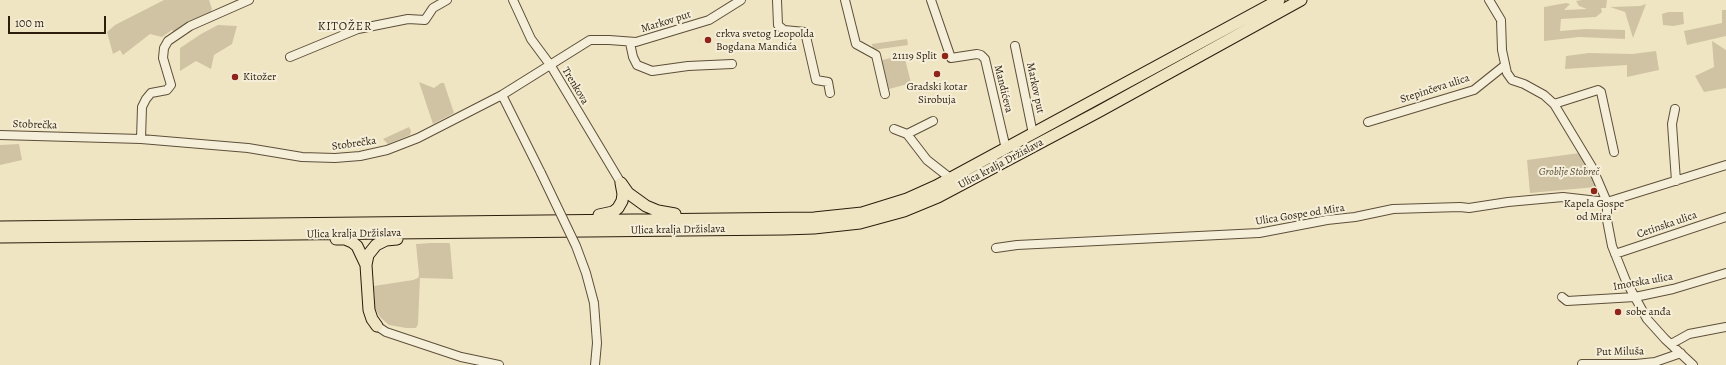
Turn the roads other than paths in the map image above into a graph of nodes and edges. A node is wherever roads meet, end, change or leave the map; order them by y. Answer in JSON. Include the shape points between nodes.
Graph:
{"nodes":[{"id":1,"x":249,"y":0,"type":"edge"},
{"id":2,"x":447,"y":0,"type":"edge"},
{"id":3,"x":513,"y":0,"type":"edge"},
{"id":4,"x":741,"y":0,"type":"edge"},
{"id":5,"x":777,"y":0,"type":"edge"},
{"id":6,"x":845,"y":0,"type":"edge"},
{"id":7,"x":931,"y":0,"type":"edge"},
{"id":8,"x":1279,"y":0,"type":"edge"},
{"id":9,"x":1301,"y":0,"type":"edge"},
{"id":10,"x":1489,"y":0,"type":"edge"},
{"id":11,"x":630,"y":42,"type":"junction"},
{"id":12,"x":1015,"y":46,"type":"dead end"},
{"id":13,"x":290,"y":57,"type":"dead end"},
{"id":14,"x":732,"y":64,"type":"dead end"},
{"id":15,"x":551,"y":66,"type":"junction"},
{"id":16,"x":1504,"y":66,"type":"junction"},
{"id":17,"x":830,"y":93,"type":"dead end"},
{"id":18,"x":885,"y":94,"type":"dead end"},
{"id":19,"x":502,"y":95,"type":"junction"},
{"id":20,"x":1554,"y":104,"type":"junction"},
{"id":21,"x":1675,"y":109,"type":"dead end"},
{"id":22,"x":933,"y":121,"type":"dead end"},
{"id":23,"x":1368,"y":122,"type":"dead end"},
{"id":24,"x":894,"y":129,"type":"dead end"},
{"id":25,"x":907,"y":134,"type":"junction"},
{"id":26,"x":1033,"y":134,"type":"junction"},
{"id":27,"x":0,"y":135,"type":"edge"},
{"id":28,"x":141,"y":139,"type":"junction"},
{"id":29,"x":1006,"y":149,"type":"junction"},
{"id":30,"x":1614,"y":152,"type":"dead end"},
{"id":31,"x":1726,"y":165,"type":"edge"},
{"id":32,"x":950,"y":178,"type":"junction"},
{"id":33,"x":1676,"y":181,"type":"junction"},
{"id":34,"x":621,"y":182,"type":"junction"},
{"id":35,"x":1607,"y":202,"type":"junction"},
{"id":36,"x":1726,"y":217,"type":"edge"},
{"id":37,"x":694,"y":219,"type":"junction"},
{"id":38,"x":575,"y":220,"type":"junction"},
{"id":39,"x":0,"y":222,"type":"edge"},
{"id":40,"x":0,"y":227,"type":"edge"},
{"id":41,"x":22,"y":227,"type":"junction"},
{"id":42,"x":430,"y":233,"type":"junction"},
{"id":43,"x":322,"y":234,"type":"junction"},
{"id":44,"x":0,"y":237,"type":"edge"},
{"id":45,"x":996,"y":248,"type":"dead end"},
{"id":46,"x":1615,"y":254,"type":"junction"},
{"id":47,"x":366,"y":265,"type":"junction"},
{"id":48,"x":1726,"y":273,"type":"edge"},
{"id":49,"x":1562,"y":297,"type":"dead end"},
{"id":50,"x":1635,"y":297,"type":"junction"},
{"id":51,"x":377,"y":326,"type":"joint"},
{"id":52,"x":1726,"y":327,"type":"edge"},
{"id":53,"x":1671,"y":344,"type":"junction"},
{"id":54,"x":1681,"y":354,"type":"junction"},
{"id":55,"x":1582,"y":364,"type":"dead end"},
{"id":56,"x":499,"y":365,"type":"edge"},
{"id":57,"x":595,"y":365,"type":"edge"},
{"id":58,"x":1693,"y":365,"type":"edge"}],
"edges":[{"from":1,"to":28,"type":"street","via":[[194,24],[168,41],[163,58],[171,85],[167,90],[151,93],[146,99],[142,107]]},
{"from":2,"to":13,"type":"street","via":[[433,8],[425,20],[408,19],[358,29]]},
{"from":3,"to":15,"type":"street","name":"Trenkova","via":[[531,39]]},
{"from":4,"to":11,"type":"street","name":"Markov put","via":[[708,20]]},
{"from":5,"to":17,"type":"street","via":[[778,25],[784,30],[805,32],[816,80],[828,82]]},
{"from":6,"to":18,"type":"street","via":[[856,44],[876,55]]},
{"from":7,"to":29,"type":"street","name":"Mandićeva","via":[[951,58],[977,54],[985,59]]},
{"from":8,"to":26,"type":"highway","name":"Ulica kralja Držislava"},
{"from":9,"to":42,"type":"highway","name":"Ulica kralja Držislava","via":[[938,197],[875,220],[839,226],[792,229]]},
{"from":10,"to":16,"type":"street","via":[[1501,20]]},
{"from":11,"to":14,"type":"street","via":[[637,65],[652,71]]},
{"from":11,"to":15,"type":"street","name":"Markov put","via":[[590,40]]},
{"from":12,"to":26,"type":"street","name":"Markov put"},
{"from":15,"to":19,"type":"street","name":"Stobrečka"},
{"from":15,"to":34,"type":"street","name":"Trenkova"},
{"from":16,"to":20,"type":"street","via":[[1512,80],[1544,95]]},
{"from":16,"to":23,"type":"street","name":"Stepinčeva ulica","via":[[1474,90]]},
{"from":19,"to":28,"type":"street","name":"Stobrečka","via":[[418,138],[387,150],[360,156],[302,157],[248,148]]},
{"from":19,"to":57,"type":"street","bridge":true,"via":[[576,246],[586,273],[594,304],[597,343]]},
{"from":20,"to":30,"type":"street","via":[[1598,90],[1601,92]]},
{"from":20,"to":35,"type":"street","via":[[1592,167]]},
{"from":21,"to":33,"type":"street","via":[[1672,124]]},
{"from":22,"to":25,"type":"street"},
{"from":24,"to":25,"type":"street"},
{"from":25,"to":32,"type":"street","via":[[927,160]]},
{"from":26,"to":29,"type":"highway","name":"Ulica kralja Držislava"},
{"from":27,"to":28,"type":"street","name":"Stobrečka"},
{"from":29,"to":32,"type":"highway","name":"Ulica kralja Držislava"},
{"from":31,"to":33,"type":"street"},
{"from":32,"to":37,"type":"highway","name":"Ulica kralja Držislava","via":[[907,198],[862,213],[814,218]]},
{"from":33,"to":35,"type":"street"},
{"from":34,"to":37,"type":"highway","via":[[628,193],[646,206],[658,211],[688,215]]},
{"from":34,"to":38,"type":"highway","via":[[622,201],[612,212],[581,216]]},
{"from":35,"to":45,"type":"street","name":"Ulica Gospe od Mira","via":[[1563,197],[1469,208],[1460,206],[1394,209],[1259,233]]},
{"from":35,"to":46,"type":"street","via":[[1607,220]]},
{"from":36,"to":46,"type":"street","name":"Cetinska ulica"},
{"from":37,"to":38,"type":"highway","name":"Ulica kralja Držislava"},
{"from":38,"to":41,"type":"highway","name":"Ulica kralja Držislava"},
{"from":39,"to":41,"type":"highway","via":[[15,222]]},
{"from":40,"to":41,"type":"highway"},
{"from":42,"to":43,"type":"highway","name":"Ulica kralja Držislava"},
{"from":42,"to":47,"type":"highway","via":[[417,238],[381,241],[368,255]]},
{"from":43,"to":44,"type":"highway","name":"Ulica kralja Držislava"},
{"from":43,"to":47,"type":"highway","via":[[328,238],[352,242]]},
{"from":46,"to":50,"type":"street"},
{"from":47,"to":51,"type":"highway","via":[[369,310]]},
{"from":48,"to":50,"type":"street","name":"Imotska ulica"},
{"from":49,"to":50,"type":"street","name":"Imotska ulica","via":[[1567,300]]},
{"from":50,"to":53,"type":"street","via":[[1647,319]]},
{"from":51,"to":56,"type":"street","via":[[386,332],[461,357]]},
{"from":52,"to":53,"type":"street","via":[[1689,334]]},
{"from":53,"to":54,"type":"street"},
{"from":54,"to":55,"type":"street","name":"Put Miluša","via":[[1655,362],[1636,364]]},
{"from":54,"to":58,"type":"street"}]}
